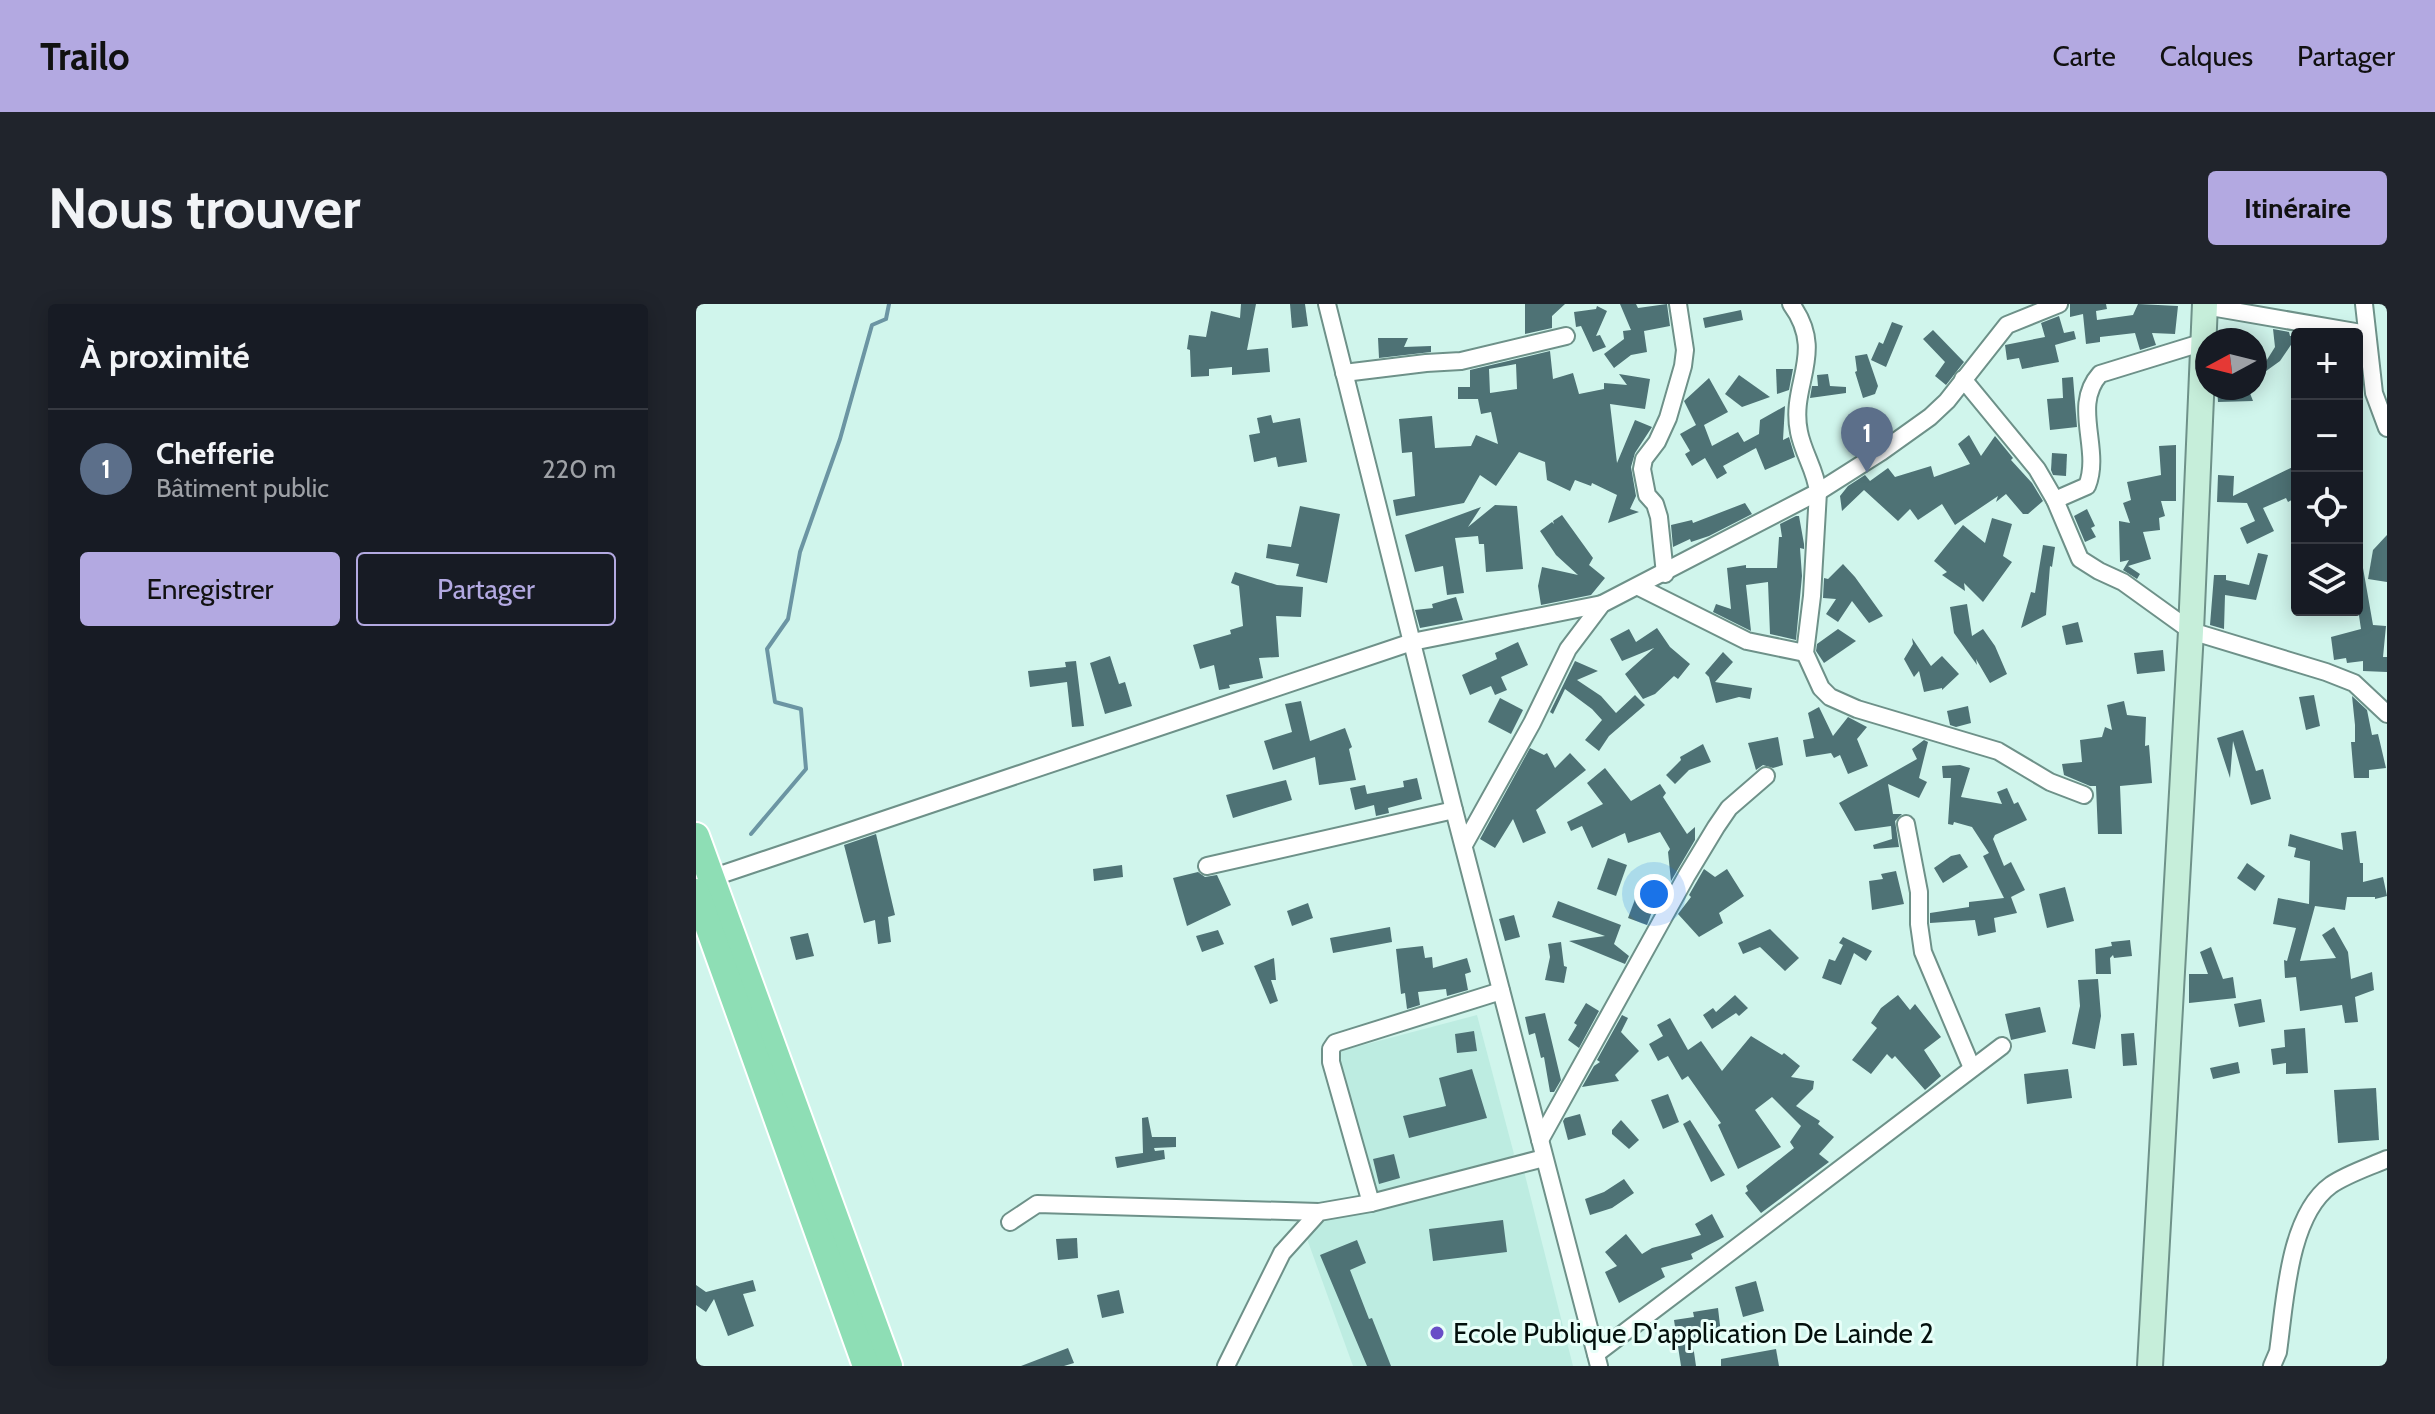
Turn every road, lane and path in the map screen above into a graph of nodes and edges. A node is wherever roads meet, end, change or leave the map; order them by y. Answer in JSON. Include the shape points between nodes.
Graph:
{"nodes":[{"id":1,"x":1327,"y":304,"type":"edge"},
{"id":2,"x":1678,"y":304,"type":"edge"},
{"id":3,"x":1791,"y":304,"type":"edge"},
{"id":4,"x":2059,"y":304,"type":"edge"},
{"id":5,"x":2364,"y":304,"type":"edge"},
{"id":6,"x":2205,"y":305,"type":"edge"},
{"id":7,"x":2204,"y":328,"type":"edge"},
{"id":8,"x":2367,"y":334,"type":"junction"},
{"id":9,"x":1566,"y":336,"type":"dead end"},
{"id":10,"x":2195,"y":345,"type":"edge"},
{"id":11,"x":1344,"y":373,"type":"junction"},
{"id":12,"x":1963,"y":379,"type":"junction"},
{"id":13,"x":2201,"y":400,"type":"edge"},
{"id":14,"x":2387,"y":428,"type":"edge"},
{"id":15,"x":1818,"y":492,"type":"junction"},
{"id":16,"x":2055,"y":500,"type":"junction"},
{"id":17,"x":1665,"y":574,"type":"junction"},
{"id":18,"x":1639,"y":587,"type":"junction"},
{"id":19,"x":1602,"y":604,"type":"junction"},
{"id":20,"x":2191,"y":631,"type":"junction"},
{"id":21,"x":1412,"y":642,"type":"junction"},
{"id":22,"x":1805,"y":653,"type":"junction"},
{"id":23,"x":2387,"y":714,"type":"edge"},
{"id":24,"x":1766,"y":776,"type":"dead end"},
{"id":25,"x":2084,"y":795,"type":"dead end"},
{"id":26,"x":1454,"y":810,"type":"junction"},
{"id":27,"x":1906,"y":824,"type":"dead end"},
{"id":28,"x":696,"y":836,"type":"edge"},
{"id":29,"x":1464,"y":845,"type":"junction"},
{"id":30,"x":1207,"y":866,"type":"dead end"},
{"id":31,"x":703,"y":885,"type":"edge"},
{"id":32,"x":1501,"y":991,"type":"junction"},
{"id":33,"x":2002,"y":1046,"type":"dead end"},
{"id":34,"x":1972,"y":1068,"type":"junction"},
{"id":35,"x":1540,"y":1140,"type":"junction"},
{"id":36,"x":1544,"y":1158,"type":"junction"},
{"id":37,"x":2387,"y":1159,"type":"edge"},
{"id":38,"x":1371,"y":1203,"type":"junction"},
{"id":39,"x":1319,"y":1212,"type":"junction"},
{"id":40,"x":1010,"y":1222,"type":"dead end"},
{"id":41,"x":1597,"y":1360,"type":"edge"},
{"id":42,"x":866,"y":1366,"type":"edge"},
{"id":43,"x":889,"y":1366,"type":"edge"},
{"id":44,"x":1226,"y":1366,"type":"edge"},
{"id":45,"x":2150,"y":1366,"type":"edge"},
{"id":46,"x":2272,"y":1366,"type":"edge"}],
"edges":[{"from":1,"to":11,"type":"street"},
{"from":2,"to":17,"type":"street","via":[[1683,366],[1668,418],[1642,469],[1659,517]]},
{"from":3,"to":15,"type":"street","via":[[1808,340],[1799,433]]},
{"from":4,"to":12,"type":"street","via":[[2007,325]]},
{"from":5,"to":8,"type":"street"},
{"from":6,"to":7,"type":"street"},
{"from":6,"to":8,"type":"street"},
{"from":8,"to":14,"type":"street","via":[[2374,393]]},
{"from":9,"to":11,"type":"street","via":[[1461,361]]},
{"from":10,"to":16,"type":"street","via":[[2100,374],[2092,382],[2086,410],[2090,478],[2087,486]]},
{"from":11,"to":21,"type":"street"},
{"from":12,"to":15,"type":"street","via":[[1930,417]]},
{"from":12,"to":16,"type":"street","via":[[2037,469]]},
{"from":13,"to":20,"type":"street"},
{"from":15,"to":17,"type":"street"},
{"from":15,"to":22,"type":"street"},
{"from":16,"to":20,"type":"street","via":[[2080,559],[2123,582]]},
{"from":17,"to":18,"type":"street"},
{"from":18,"to":19,"type":"street"},
{"from":18,"to":22,"type":"street","via":[[1747,641]]},
{"from":19,"to":21,"type":"street"},
{"from":19,"to":29,"type":"street","via":[[1568,649]]},
{"from":20,"to":23,"type":"street","via":[[2354,683]]},
{"from":20,"to":45,"type":"street"},
{"from":21,"to":26,"type":"street"},
{"from":21,"to":31,"type":"street"},
{"from":22,"to":25,"type":"street","via":[[1830,697],[1998,751]]},
{"from":24,"to":35,"type":"street","via":[[1729,808],[1716,827]]},
{"from":26,"to":29,"type":"street"},
{"from":26,"to":30,"type":"street"},
{"from":27,"to":34,"type":"street","via":[[1923,952]]},
{"from":28,"to":31,"type":"main road"},
{"from":29,"to":32,"type":"street"},
{"from":31,"to":42,"type":"main road"},
{"from":31,"to":43,"type":"main road"},
{"from":32,"to":35,"type":"street"},
{"from":32,"to":38,"type":"street","via":[[1335,1043],[1331,1049]]},
{"from":33,"to":34,"type":"street"},
{"from":34,"to":41,"type":"street"},
{"from":35,"to":36,"type":"street"},
{"from":36,"to":38,"type":"street"},
{"from":36,"to":41,"type":"street"},
{"from":37,"to":46,"type":"street","via":[[2331,1185],[2304,1220]]},
{"from":38,"to":39,"type":"street"},
{"from":39,"to":40,"type":"street","via":[[1037,1204]]},
{"from":39,"to":44,"type":"street","via":[[1282,1253]]}]}
